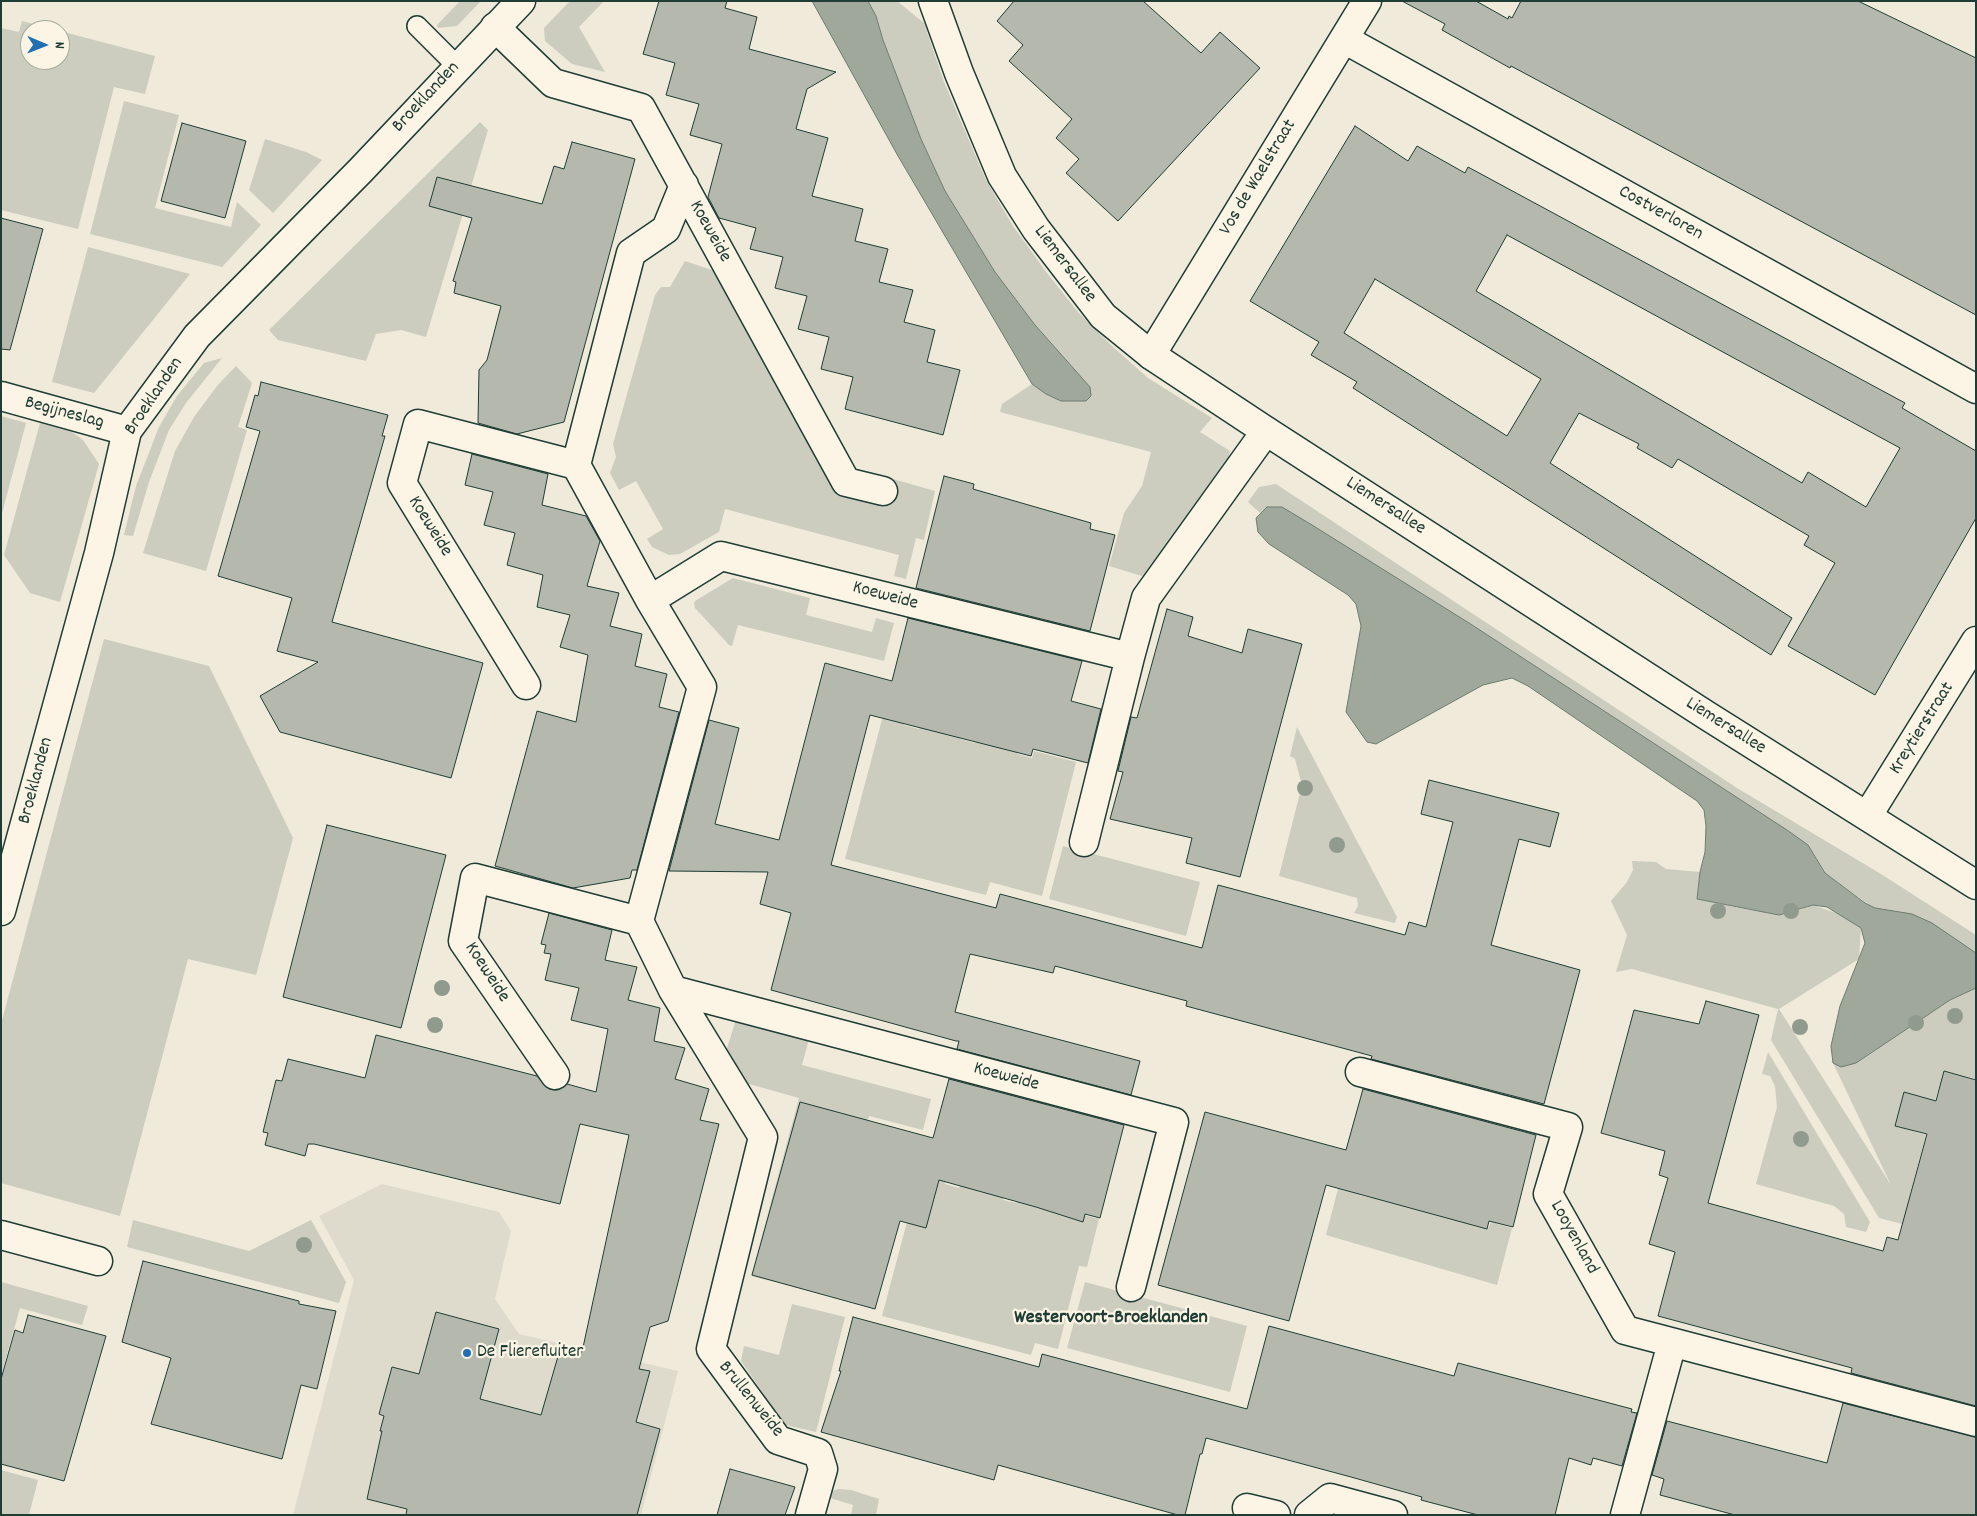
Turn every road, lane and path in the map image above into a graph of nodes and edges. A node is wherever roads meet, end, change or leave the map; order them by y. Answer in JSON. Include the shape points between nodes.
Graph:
{"nodes":[{"id":1,"x":521,"y":1,"type":"edge"},
{"id":2,"x":933,"y":1,"type":"edge"},
{"id":3,"x":1367,"y":1,"type":"edge"},
{"id":4,"x":417,"y":26,"type":"dead end"},
{"id":5,"x":495,"y":27,"type":"junction"},
{"id":6,"x":1344,"y":39,"type":"junction"},
{"id":7,"x":457,"y":66,"type":"junction"},
{"id":8,"x":684,"y":185,"type":"junction"},
{"id":9,"x":1151,"y":355,"type":"junction"},
{"id":10,"x":1976,"y":389,"type":"edge"},
{"id":11,"x":1,"y":396,"type":"edge"},
{"id":12,"x":127,"y":431,"type":"junction"},
{"id":13,"x":1266,"y":431,"type":"junction"},
{"id":14,"x":576,"y":464,"type":"junction"},
{"id":15,"x":884,"y":491,"type":"dead end"},
{"id":16,"x":650,"y":600,"type":"junction"},
{"id":17,"x":1976,"y":641,"type":"edge"},
{"id":18,"x":1130,"y":657,"type":"junction"},
{"id":19,"x":526,"y":685,"type":"dead end"},
{"id":20,"x":1868,"y":816,"type":"junction"},
{"id":21,"x":1084,"y":842,"type":"dead end"},
{"id":22,"x":1976,"y":885,"type":"edge"},
{"id":23,"x":1,"y":911,"type":"edge"},
{"id":24,"x":639,"y":921,"type":"junction"},
{"id":25,"x":673,"y":990,"type":"junction"},
{"id":26,"x":1360,"y":1072,"type":"dead end"},
{"id":27,"x":555,"y":1075,"type":"dead end"},
{"id":28,"x":1,"y":1235,"type":"edge"},
{"id":29,"x":98,"y":1261,"type":"dead end"},
{"id":30,"x":1131,"y":1287,"type":"dead end"},
{"id":31,"x":1672,"y":1343,"type":"junction"},
{"id":32,"x":1976,"y":1422,"type":"edge"},
{"id":33,"x":1247,"y":1508,"type":"dead end"},
{"id":34,"x":810,"y":1515,"type":"edge"},
{"id":35,"x":1276,"y":1515,"type":"edge"},
{"id":36,"x":1309,"y":1515,"type":"edge"},
{"id":37,"x":1393,"y":1515,"type":"edge"},
{"id":38,"x":1625,"y":1515,"type":"edge"}],
"edges":[{"from":1,"to":5,"type":"street","name":"Broeklanden"},
{"from":2,"to":9,"type":"street","name":"Liemersallee","via":[[1002,176],[1041,236],[1103,316]]},
{"from":3,"to":6,"type":"street","name":"Vos de Waelstraat"},
{"from":4,"to":7,"type":"lane"},
{"from":5,"to":7,"type":"street","name":"Broeklanden"},
{"from":5,"to":8,"type":"street","name":"Koeweide","via":[[553,83],[641,108]]},
{"from":6,"to":9,"type":"street","name":"Vos de Waelstraat"},
{"from":6,"to":10,"type":"street","name":"Costverloren"},
{"from":7,"to":12,"type":"street","name":"Broeklanden","via":[[361,170],[197,336]]},
{"from":8,"to":14,"type":"street","name":"Koeweide","via":[[666,229],[631,253]]},
{"from":8,"to":15,"type":"street","name":"Koeweide","via":[[846,482]]},
{"from":9,"to":13,"type":"street","name":"Liemersallee"},
{"from":11,"to":12,"type":"street","name":"Begijneslag"},
{"from":12,"to":23,"type":"street","name":"Broeklanden","via":[[99,554]]},
{"from":13,"to":18,"type":"street","via":[[1146,598]]},
{"from":13,"to":20,"type":"street","name":"Liemersallee"},
{"from":14,"to":16,"type":"street"},
{"from":14,"to":19,"type":"street","name":"Koeweide","via":[[418,424],[402,483]]},
{"from":16,"to":18,"type":"street","name":"Koeweide","via":[[721,556]]},
{"from":16,"to":24,"type":"street","via":[[702,686]]},
{"from":17,"to":20,"type":"street","name":"Kreytierstraat"},
{"from":18,"to":21,"type":"street"},
{"from":20,"to":22,"type":"street","name":"Liemersallee"},
{"from":24,"to":25,"type":"street"},
{"from":24,"to":27,"type":"street","name":"Koeweide","via":[[475,878],[462,941]]},
{"from":25,"to":30,"type":"street","name":"Koeweide","via":[[1174,1122]]},
{"from":25,"to":34,"type":"street","name":"Brullenweide","via":[[763,1137],[711,1349],[778,1440],[818,1453],[823,1469]]},
{"from":26,"to":31,"type":"street","name":"Looyenland","via":[[1568,1126],[1548,1194],[1625,1330]]},
{"from":28,"to":29,"type":"street"},
{"from":31,"to":32,"type":"street","name":"Looyenland"},
{"from":31,"to":38,"type":"street"},
{"from":33,"to":35,"type":"street"},
{"from":36,"to":37,"type":"street","via":[[1330,1498]]}]}
